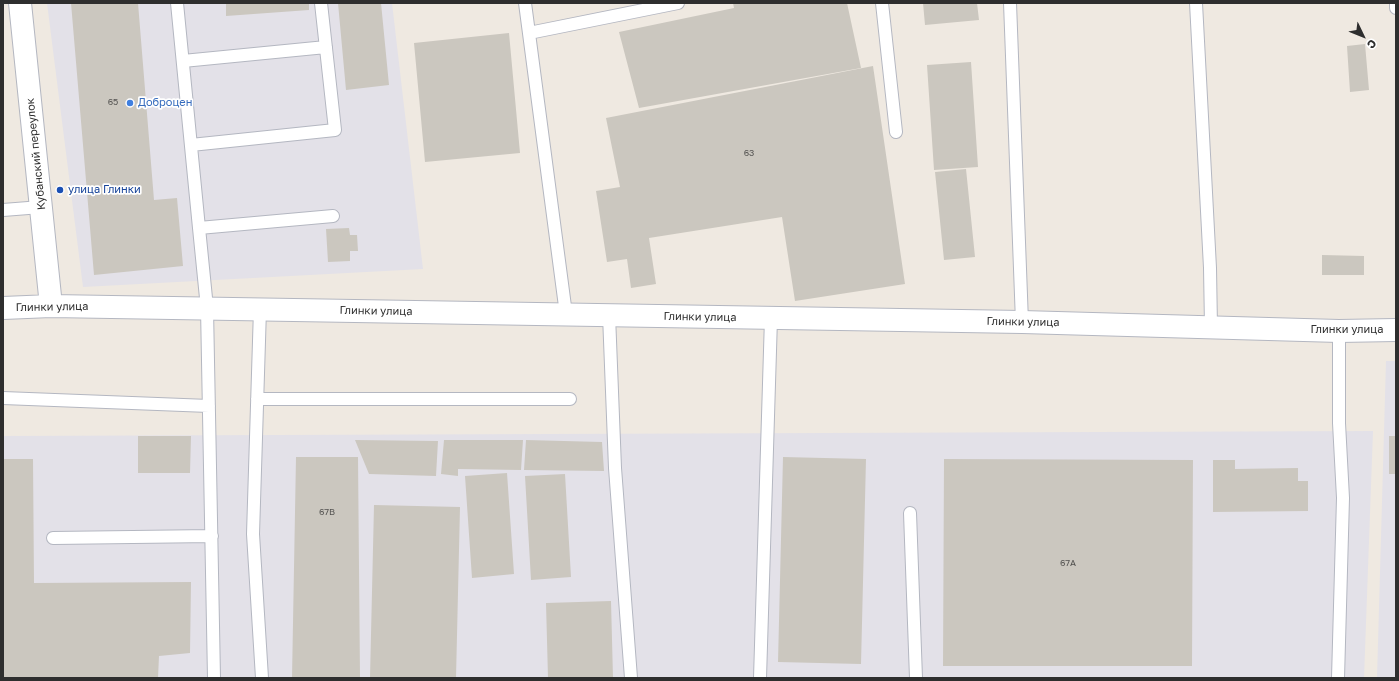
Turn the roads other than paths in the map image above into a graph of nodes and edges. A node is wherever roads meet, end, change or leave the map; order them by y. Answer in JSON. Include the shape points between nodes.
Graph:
{"nodes":[{"id":1,"x":20,"y":3,"type":"edge"},
{"id":2,"x":176,"y":3,"type":"edge"},
{"id":3,"x":321,"y":3,"type":"edge"},
{"id":4,"x":526,"y":3,"type":"edge"},
{"id":5,"x":678,"y":3,"type":"edge"},
{"id":6,"x":882,"y":3,"type":"edge"},
{"id":7,"x":1010,"y":3,"type":"edge"},
{"id":8,"x":1196,"y":3,"type":"edge"},
{"id":9,"x":1396,"y":3,"type":"edge"},
{"id":10,"x":1396,"y":8,"type":"edge"},
{"id":11,"x":529,"y":33,"type":"junction"},
{"id":12,"x":326,"y":47,"type":"junction"},
{"id":13,"x":183,"y":61,"type":"junction"},
{"id":14,"x":896,"y":132,"type":"dead end"},
{"id":15,"x":191,"y":146,"type":"junction"},
{"id":16,"x":41,"y":207,"type":"junction"},
{"id":17,"x":3,"y":210,"type":"edge"},
{"id":18,"x":333,"y":216,"type":"dead end"},
{"id":19,"x":199,"y":228,"type":"junction"},
{"id":20,"x":51,"y":306,"type":"junction"},
{"id":21,"x":3,"y":308,"type":"edge"},
{"id":22,"x":207,"y":308,"type":"junction"},
{"id":23,"x":260,"y":309,"type":"junction"},
{"id":24,"x":566,"y":314,"type":"junction"},
{"id":25,"x":610,"y":315,"type":"junction"},
{"id":26,"x":771,"y":318,"type":"junction"},
{"id":27,"x":1022,"y":322,"type":"junction"},
{"id":28,"x":1211,"y":327,"type":"junction"},
{"id":29,"x":1396,"y":330,"type":"edge"},
{"id":30,"x":1339,"y":331,"type":"junction"},
{"id":31,"x":3,"y":398,"type":"edge"},
{"id":32,"x":258,"y":399,"type":"junction"},
{"id":33,"x":570,"y":399,"type":"dead end"},
{"id":34,"x":209,"y":406,"type":"junction"},
{"id":35,"x":910,"y":513,"type":"dead end"},
{"id":36,"x":212,"y":536,"type":"junction"},
{"id":37,"x":52,"y":538,"type":"dead end"},
{"id":38,"x":214,"y":678,"type":"edge"},
{"id":39,"x":262,"y":678,"type":"edge"},
{"id":40,"x":631,"y":678,"type":"edge"},
{"id":41,"x":760,"y":678,"type":"edge"},
{"id":42,"x":916,"y":678,"type":"edge"},
{"id":43,"x":1338,"y":678,"type":"edge"}],
"edges":[{"from":1,"to":16,"type":"main road","name":"Кубанский переулок"},
{"from":2,"to":13,"type":"lane"},
{"from":3,"to":12,"type":"lane"},
{"from":4,"to":11,"type":"lane"},
{"from":5,"to":11,"type":"lane"},
{"from":6,"to":14,"type":"lane"},
{"from":7,"to":27,"type":"lane"},
{"from":8,"to":28,"type":"lane"},
{"from":9,"to":10,"type":"lane"},
{"from":11,"to":24,"type":"lane"},
{"from":12,"to":13,"type":"lane"},
{"from":12,"to":15,"type":"lane","via":[[335,130]]},
{"from":13,"to":15,"type":"lane"},
{"from":15,"to":19,"type":"lane"},
{"from":16,"to":17,"type":"lane"},
{"from":16,"to":20,"type":"main road","name":"Кубанский переулок"},
{"from":18,"to":19,"type":"lane"},
{"from":19,"to":22,"type":"lane"},
{"from":20,"to":21,"type":"main road","name":"Глинки улица"},
{"from":20,"to":22,"type":"main road","name":"Глинки улица"},
{"from":22,"to":23,"type":"main road","name":"Глинки улица"},
{"from":22,"to":34,"type":"lane"},
{"from":23,"to":24,"type":"main road","name":"Глинки улица"},
{"from":23,"to":32,"type":"lane"},
{"from":24,"to":25,"type":"main road","name":"Глинки улица"},
{"from":25,"to":26,"type":"main road","name":"Глинки улица"},
{"from":25,"to":40,"type":"lane","via":[[615,468]]},
{"from":26,"to":27,"type":"main road","name":"Глинки улица"},
{"from":26,"to":41,"type":"lane"},
{"from":27,"to":28,"type":"main road","name":"Глинки улица"},
{"from":28,"to":30,"type":"main road","name":"Глинки улица"},
{"from":29,"to":30,"type":"main road","name":"Глинки улица"},
{"from":30,"to":43,"type":"lane","via":[[1339,422],[1343,498]]},
{"from":31,"to":34,"type":"lane"},
{"from":32,"to":33,"type":"lane"},
{"from":32,"to":39,"type":"lane","via":[[253,534]]},
{"from":34,"to":36,"type":"lane"},
{"from":35,"to":42,"type":"lane"},
{"from":36,"to":37,"type":"lane"},
{"from":36,"to":38,"type":"lane"}]}
